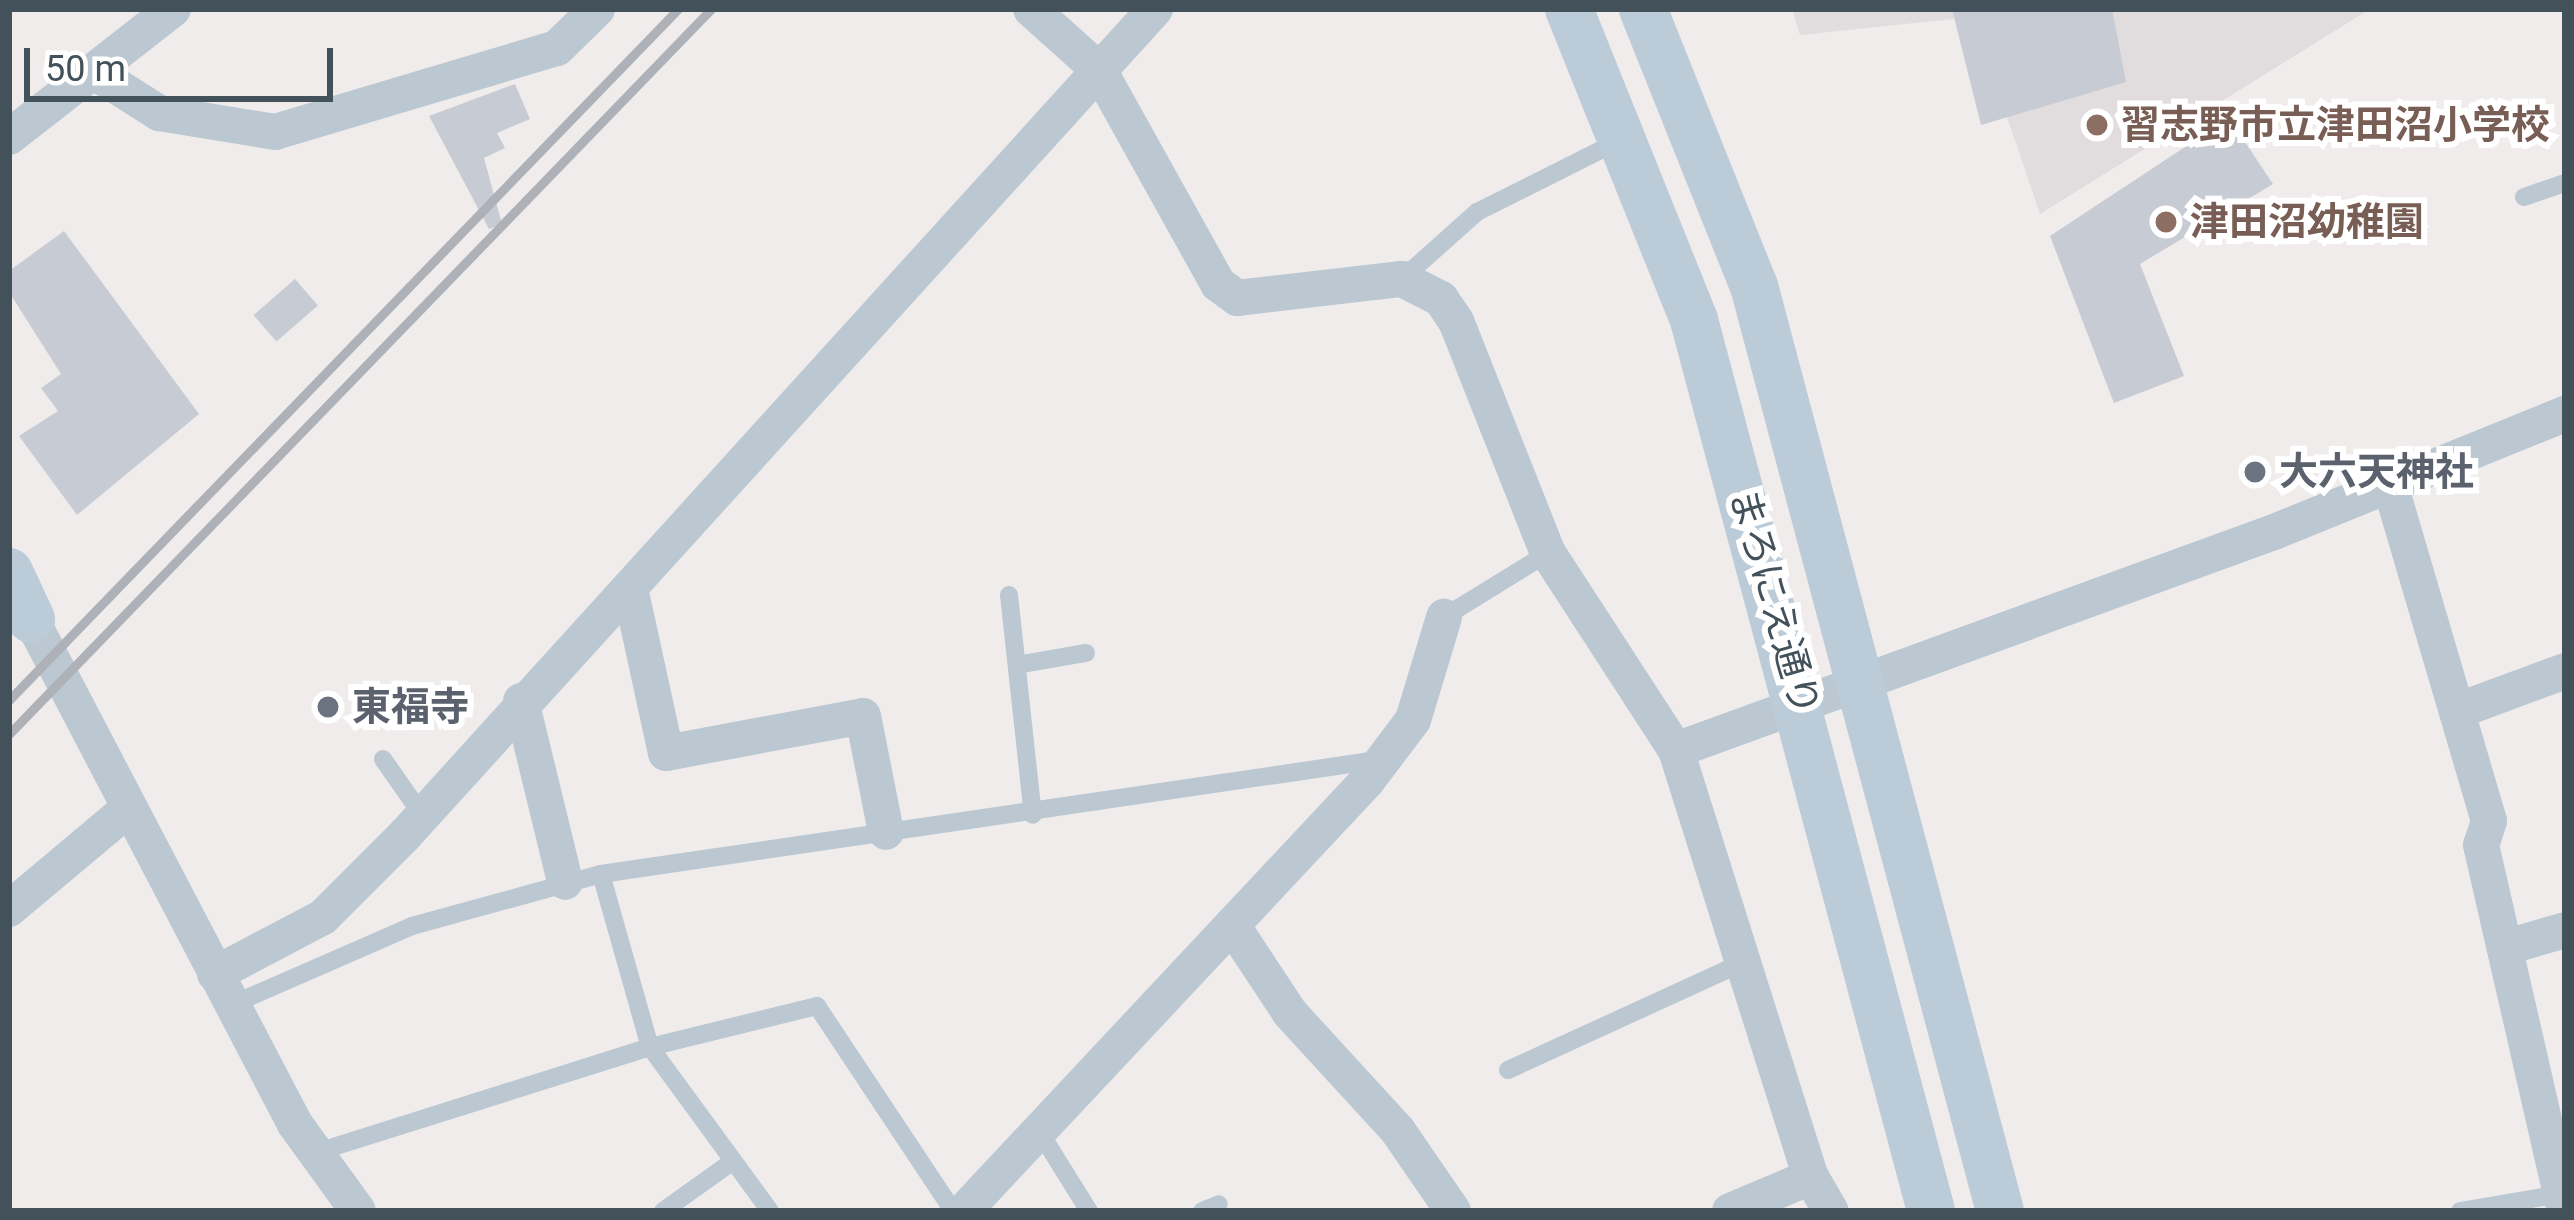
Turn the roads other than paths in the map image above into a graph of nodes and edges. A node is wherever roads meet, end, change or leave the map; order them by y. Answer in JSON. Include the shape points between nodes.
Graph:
{"nodes":[{"id":1,"x":172,"y":9,"type":"edge"},
{"id":2,"x":597,"y":9,"type":"edge"},
{"id":3,"x":1031,"y":9,"type":"edge"},
{"id":4,"x":1155,"y":9,"type":"edge"},
{"id":5,"x":1569,"y":9,"type":"edge"},
{"id":6,"x":1643,"y":9,"type":"edge"},
{"id":7,"x":1100,"y":70,"type":"junction"},
{"id":8,"x":96,"y":73,"type":"junction"},
{"id":9,"x":9,"y":137,"type":"edge"},
{"id":10,"x":1625,"y":138,"type":"junction"},
{"id":11,"x":2565,"y":183,"type":"edge"},
{"id":12,"x":2524,"y":197,"type":"dead end"},
{"id":13,"x":1402,"y":279,"type":"junction"},
{"id":14,"x":2565,"y":414,"type":"edge"},
{"id":15,"x":2391,"y":488,"type":"junction"},
{"id":16,"x":1548,"y":554,"type":"junction"},
{"id":17,"x":9,"y":572,"type":"edge"},
{"id":18,"x":630,"y":588,"type":"junction"},
{"id":19,"x":1010,"y":595,"type":"dead end"},
{"id":20,"x":1444,"y":616,"type":"joint"},
{"id":21,"x":31,"y":620,"type":"joint"},
{"id":22,"x":1086,"y":653,"type":"dead end"},
{"id":23,"x":1017,"y":665,"type":"junction"},
{"id":24,"x":2565,"y":671,"type":"edge"},
{"id":25,"x":1862,"y":679,"type":"junction"},
{"id":26,"x":1803,"y":700,"type":"junction"},
{"id":27,"x":521,"y":701,"type":"junction"},
{"id":28,"x":2457,"y":711,"type":"junction"},
{"id":29,"x":1676,"y":750,"type":"junction"},
{"id":30,"x":383,"y":758,"type":"dead end"},
{"id":31,"x":1383,"y":759,"type":"junction"},
{"id":32,"x":128,"y":808,"type":"junction"},
{"id":33,"x":422,"y":815,"type":"junction"},
{"id":34,"x":1033,"y":815,"type":"junction"},
{"id":35,"x":886,"y":832,"type":"junction"},
{"id":36,"x":601,"y":874,"type":"junction"},
{"id":37,"x":565,"y":883,"type":"junction"},
{"id":38,"x":9,"y":909,"type":"edge"},
{"id":39,"x":1232,"y":925,"type":"junction"},
{"id":40,"x":2565,"y":930,"type":"edge"},
{"id":41,"x":2507,"y":947,"type":"junction"},
{"id":42,"x":1739,"y":964,"type":"junction"},
{"id":43,"x":223,"y":989,"type":"junction"},
{"id":44,"x":650,"y":1047,"type":"junction"},
{"id":45,"x":1508,"y":1070,"type":"dead end"},
{"id":46,"x":1041,"y":1134,"type":"junction"},
{"id":47,"x":314,"y":1153,"type":"junction"},
{"id":48,"x":733,"y":1161,"type":"junction"},
{"id":49,"x":1811,"y":1177,"type":"junction"},
{"id":50,"x":2563,"y":1203,"type":"edge"},
{"id":51,"x":358,"y":1211,"type":"edge"},
{"id":52,"x":663,"y":1211,"type":"edge"},
{"id":53,"x":770,"y":1211,"type":"edge"},
{"id":54,"x":953,"y":1211,"type":"edge"},
{"id":55,"x":964,"y":1211,"type":"edge"},
{"id":56,"x":1089,"y":1211,"type":"edge"},
{"id":57,"x":1453,"y":1211,"type":"edge"},
{"id":58,"x":1730,"y":1211,"type":"edge"},
{"id":59,"x":1832,"y":1211,"type":"edge"},
{"id":60,"x":1931,"y":1211,"type":"edge"},
{"id":61,"x":2000,"y":1211,"type":"edge"},
{"id":62,"x":2460,"y":1211,"type":"edge"}],
"edges":[{"from":1,"to":8,"type":"street"},
{"from":2,"to":8,"type":"street","via":[[557,48],[275,132],[180,119]]},
{"from":3,"to":7,"type":"street"},
{"from":4,"to":7,"type":"street"},
{"from":5,"to":10,"type":"street","name":"まろにえ通り"},
{"from":6,"to":25,"type":"street","name":"まろにえ通り","via":[[1754,286]]},
{"from":7,"to":13,"type":"street","via":[[1218,284],[1237,298]]},
{"from":7,"to":18,"type":"street"},
{"from":8,"to":9,"type":"street"},
{"from":10,"to":13,"type":"lane","via":[[1477,212]]},
{"from":10,"to":26,"type":"street","name":"まろにえ通り","via":[[1694,320]]},
{"from":11,"to":12,"type":"lane"},
{"from":13,"to":16,"type":"street","via":[[1442,299],[1456,321]]},
{"from":14,"to":15,"type":"street"},
{"from":15,"to":25,"type":"street"},
{"from":15,"to":28,"type":"street"},
{"from":16,"to":20,"type":"lane"},
{"from":16,"to":29,"type":"street"},
{"from":17,"to":21,"type":"street"},
{"from":18,"to":27,"type":"street"},
{"from":18,"to":35,"type":"street","via":[[666,753],[863,716]]},
{"from":19,"to":23,"type":"lane"},
{"from":20,"to":31,"type":"street","via":[[1413,720]]},
{"from":21,"to":32,"type":"street"},
{"from":22,"to":23,"type":"lane"},
{"from":23,"to":34,"type":"lane"},
{"from":24,"to":28,"type":"street"},
{"from":25,"to":26,"type":"street"},
{"from":25,"to":61,"type":"street","name":"まろにえ通り"},
{"from":26,"to":29,"type":"street"},
{"from":26,"to":60,"type":"street","name":"まろにえ通り"},
{"from":27,"to":33,"type":"street"},
{"from":27,"to":37,"type":"street"},
{"from":28,"to":41,"type":"street","via":[[2489,820],[2481,845]]},
{"from":29,"to":42,"type":"street"},
{"from":30,"to":33,"type":"lane"},
{"from":31,"to":34,"type":"lane"},
{"from":31,"to":39,"type":"street"},
{"from":32,"to":38,"type":"street"},
{"from":32,"to":43,"type":"street"},
{"from":33,"to":43,"type":"street","via":[[323,917]]},
{"from":34,"to":35,"type":"lane"},
{"from":35,"to":36,"type":"lane"},
{"from":36,"to":37,"type":"lane"},
{"from":36,"to":44,"type":"lane"},
{"from":37,"to":43,"type":"lane"},
{"from":39,"to":46,"type":"street"},
{"from":39,"to":57,"type":"street","via":[[1290,1013],[1398,1131]]},
{"from":40,"to":41,"type":"street"},
{"from":41,"to":50,"type":"street"},
{"from":42,"to":45,"type":"lane"},
{"from":42,"to":49,"type":"street"},
{"from":43,"to":47,"type":"street"},
{"from":44,"to":47,"type":"lane"},
{"from":44,"to":48,"type":"lane"},
{"from":44,"to":54,"type":"lane","via":[[817,1006]]},
{"from":46,"to":55,"type":"street"},
{"from":46,"to":56,"type":"lane"},
{"from":47,"to":51,"type":"street"},
{"from":48,"to":52,"type":"lane"},
{"from":48,"to":53,"type":"lane"},
{"from":49,"to":58,"type":"street"},
{"from":49,"to":59,"type":"street"},
{"from":50,"to":62,"type":"lane"}]}
